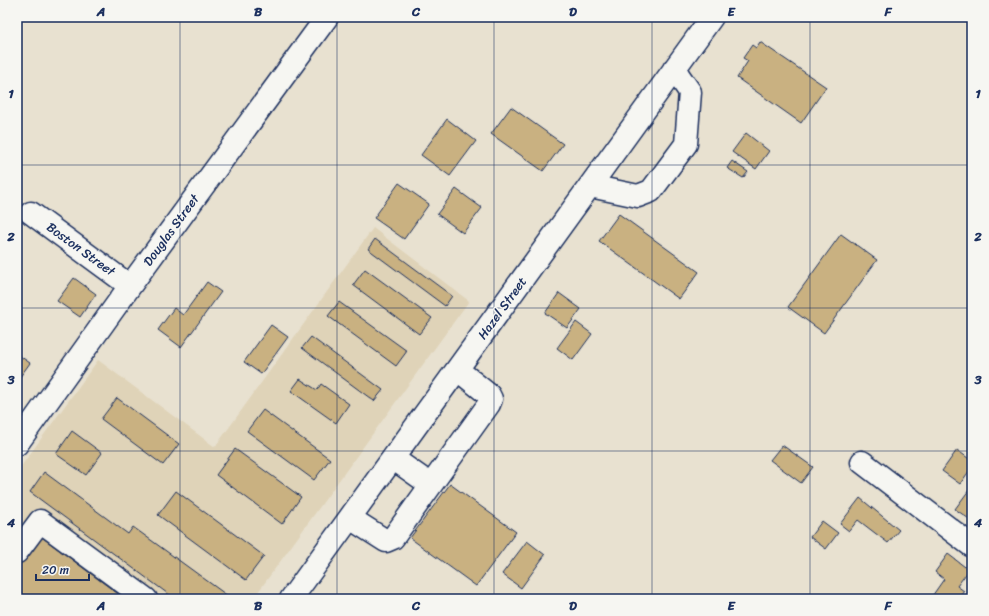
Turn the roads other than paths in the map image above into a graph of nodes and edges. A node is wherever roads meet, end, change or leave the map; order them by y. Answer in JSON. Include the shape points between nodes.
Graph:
{"nodes":[{"id":1,"x":327,"y":17,"type":"edge"},
{"id":2,"x":712,"y":17,"type":"edge"},
{"id":3,"x":674,"y":68,"type":"junction"},
{"id":4,"x":590,"y":186,"type":"junction"},
{"id":5,"x":31,"y":213,"type":"dead end"},
{"id":6,"x":130,"y":286,"type":"junction"},
{"id":7,"x":458,"y":370,"type":"junction"},
{"id":8,"x":17,"y":444,"type":"edge"},
{"id":9,"x":394,"y":459,"type":"junction"},
{"id":10,"x":862,"y":462,"type":"dead end"},
{"id":11,"x":431,"y":485,"type":"junction"},
{"id":12,"x":350,"y":518,"type":"junction"},
{"id":13,"x":972,"y":546,"type":"edge"},
{"id":14,"x":17,"y":552,"type":"edge"},
{"id":15,"x":146,"y":599,"type":"edge"},
{"id":16,"x":291,"y":599,"type":"edge"}],
"edges":[{"from":1,"to":6,"type":"street","name":"Douglas Street"},
{"from":2,"to":3,"type":"street","name":"Hazel Street"},
{"from":3,"to":4,"type":"street","name":"Hazel Street"},
{"from":3,"to":4,"type":"street","via":[[690,92],[686,144],[651,191],[638,196]]},
{"from":4,"to":7,"type":"street","name":"Hazel Street"},
{"from":5,"to":6,"type":"street","name":"Boston Street"},
{"from":6,"to":8,"type":"street","name":"Douglas Street"},
{"from":7,"to":9,"type":"street","name":"Hazel Street"},
{"from":7,"to":11,"type":"street","via":[[491,399]]},
{"from":9,"to":11,"type":"street"},
{"from":9,"to":12,"type":"street","name":"Hazel Street"},
{"from":10,"to":13,"type":"street"},
{"from":11,"to":12,"type":"street","via":[[393,538],[386,541]]},
{"from":12,"to":16,"type":"street","name":"Hazel Street"},
{"from":14,"to":15,"type":"street","via":[[40,521]]}]}
